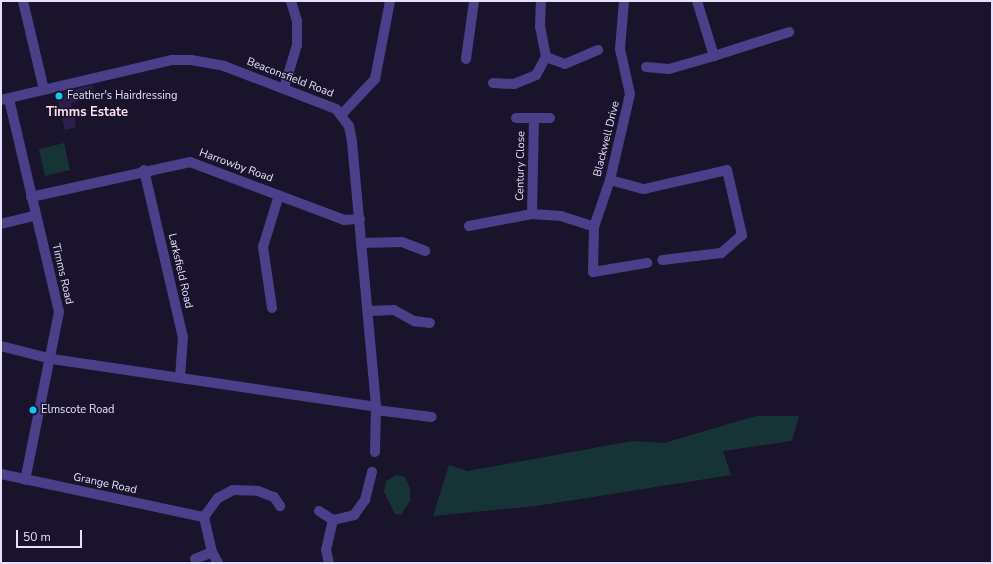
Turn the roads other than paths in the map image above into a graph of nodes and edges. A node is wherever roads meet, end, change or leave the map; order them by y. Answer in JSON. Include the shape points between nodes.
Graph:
{"nodes":[{"id":1,"x":23,"y":1,"type":"edge"},
{"id":2,"x":291,"y":1,"type":"edge"},
{"id":3,"x":390,"y":1,"type":"edge"},
{"id":4,"x":474,"y":1,"type":"edge"},
{"id":5,"x":541,"y":1,"type":"edge"},
{"id":6,"x":624,"y":1,"type":"edge"},
{"id":7,"x":697,"y":1,"type":"edge"},
{"id":8,"x":789,"y":32,"type":"dead end"},
{"id":9,"x":598,"y":50,"type":"dead end"},
{"id":10,"x":714,"y":56,"type":"junction"},
{"id":11,"x":546,"y":57,"type":"junction"},
{"id":12,"x":466,"y":59,"type":"dead end"},
{"id":13,"x":646,"y":67,"type":"dead end"},
{"id":14,"x":493,"y":83,"type":"dead end"},
{"id":15,"x":284,"y":88,"type":"junction"},
{"id":16,"x":44,"y":90,"type":"junction"},
{"id":17,"x":5,"y":100,"type":"edge"},
{"id":18,"x":341,"y":115,"type":"junction"},
{"id":19,"x":516,"y":118,"type":"dead end"},
{"id":20,"x":550,"y":118,"type":"dead end"},
{"id":21,"x":534,"y":119,"type":"junction"},
{"id":22,"x":144,"y":170,"type":"junction"},
{"id":23,"x":610,"y":180,"type":"junction"},
{"id":24,"x":279,"y":195,"type":"junction"},
{"id":25,"x":31,"y":197,"type":"junction"},
{"id":26,"x":532,"y":214,"type":"junction"},
{"id":27,"x":36,"y":215,"type":"junction"},
{"id":28,"x":360,"y":219,"type":"junction"},
{"id":29,"x":1,"y":224,"type":"edge"},
{"id":30,"x":469,"y":226,"type":"dead end"},
{"id":31,"x":594,"y":227,"type":"junction"},
{"id":32,"x":361,"y":243,"type":"junction"},
{"id":33,"x":425,"y":251,"type":"dead end"},
{"id":34,"x":662,"y":260,"type":"dead end"},
{"id":35,"x":647,"y":263,"type":"dead end"},
{"id":36,"x":272,"y":308,"type":"dead end"},
{"id":37,"x":368,"y":311,"type":"junction"},
{"id":38,"x":430,"y":323,"type":"dead end"},
{"id":39,"x":1,"y":346,"type":"edge"},
{"id":40,"x":52,"y":359,"type":"junction"},
{"id":41,"x":180,"y":378,"type":"junction"},
{"id":42,"x":376,"y":409,"type":"junction"},
{"id":43,"x":432,"y":416,"type":"dead end"},
{"id":44,"x":375,"y":452,"type":"dead end"},
{"id":45,"x":372,"y":472,"type":"dead end"},
{"id":46,"x":1,"y":474,"type":"edge"},
{"id":47,"x":25,"y":480,"type":"junction"},
{"id":48,"x":280,"y":506,"type":"dead end"},
{"id":49,"x":319,"y":511,"type":"dead end"},
{"id":50,"x":204,"y":517,"type":"junction"},
{"id":51,"x":333,"y":520,"type":"junction"},
{"id":52,"x":212,"y":552,"type":"junction"},
{"id":53,"x":195,"y":560,"type":"dead end"},
{"id":54,"x":218,"y":563,"type":"edge"},
{"id":55,"x":330,"y":563,"type":"edge"}],
"edges":[{"from":1,"to":16,"type":"street"},
{"from":2,"to":15,"type":"street","via":[[297,21],[297,45]]},
{"from":3,"to":18,"type":"street","via":[[375,79]]},
{"from":4,"to":12,"type":"street"},
{"from":5,"to":11,"type":"street","via":[[540,27]]},
{"from":6,"to":23,"type":"street","name":"Blackwell Drive","via":[[620,50],[630,94]]},
{"from":7,"to":10,"type":"street"},
{"from":8,"to":10,"type":"street"},
{"from":9,"to":11,"type":"street","via":[[565,64]]},
{"from":10,"to":13,"type":"street","via":[[669,69]]},
{"from":11,"to":14,"type":"street","via":[[536,75],[527,80]]},
{"from":15,"to":16,"type":"street","name":"Beaconsfield Road","via":[[224,66],[191,60],[172,60]]},
{"from":15,"to":18,"type":"street","name":"Beaconsfield Road","via":[[327,104]]},
{"from":16,"to":17,"type":"street","name":"Beaconsfield Road"},
{"from":17,"to":25,"type":"street","name":"Timms Road"},
{"from":18,"to":28,"type":"street","name":"Beaconsfield Road","via":[[351,132]]},
{"from":19,"to":21,"type":"street","name":"Century Close"},
{"from":20,"to":21,"type":"street","name":"Century Close"},
{"from":21,"to":26,"type":"street","name":"Century Close"},
{"from":22,"to":24,"type":"street","name":"Harrowby Road","via":[[190,162]]},
{"from":22,"to":25,"type":"street","name":"Harrowby Road"},
{"from":22,"to":41,"type":"street","name":"Larksfield Road","via":[[184,337]]},
{"from":23,"to":31,"type":"street","name":"Blackwell Drive"},
{"from":23,"to":34,"type":"street","via":[[644,188],[658,187],[727,170],[742,235],[721,253]]},
{"from":24,"to":28,"type":"street","name":"Harrowby Road","via":[[344,220]]},
{"from":24,"to":36,"type":"street","via":[[263,247]]},
{"from":25,"to":27,"type":"street","name":"Timms Road"},
{"from":26,"to":30,"type":"street"},
{"from":26,"to":31,"type":"street","via":[[561,216]]},
{"from":27,"to":29,"type":"street"},
{"from":27,"to":40,"type":"street","name":"Timms Road","via":[[59,312]]},
{"from":28,"to":32,"type":"street","name":"Beaconsfield Road"},
{"from":31,"to":35,"type":"street","name":"Blackwell Drive","via":[[593,272]]},
{"from":32,"to":33,"type":"street","via":[[402,242]]},
{"from":32,"to":37,"type":"street","name":"Beaconsfield Road"},
{"from":37,"to":38,"type":"street","via":[[394,310],[414,321]]},
{"from":37,"to":42,"type":"street","name":"Beaconsfield Road"},
{"from":39,"to":40,"type":"street"},
{"from":40,"to":41,"type":"street"},
{"from":40,"to":47,"type":"street","name":"Timms Road"},
{"from":41,"to":42,"type":"street"},
{"from":42,"to":43,"type":"street"},
{"from":42,"to":44,"type":"street","name":"Beaconsfield Road"},
{"from":45,"to":51,"type":"street","via":[[359,512]]},
{"from":46,"to":47,"type":"street","name":"Grange Road"},
{"from":47,"to":50,"type":"street","name":"Grange Road"},
{"from":48,"to":50,"type":"street","via":[[274,497],[258,491],[233,490],[218,498]]},
{"from":49,"to":51,"type":"street"},
{"from":50,"to":52,"type":"street"},
{"from":51,"to":55,"type":"street","via":[[326,550]]},
{"from":52,"to":53,"type":"street"},
{"from":52,"to":54,"type":"street"}]}
